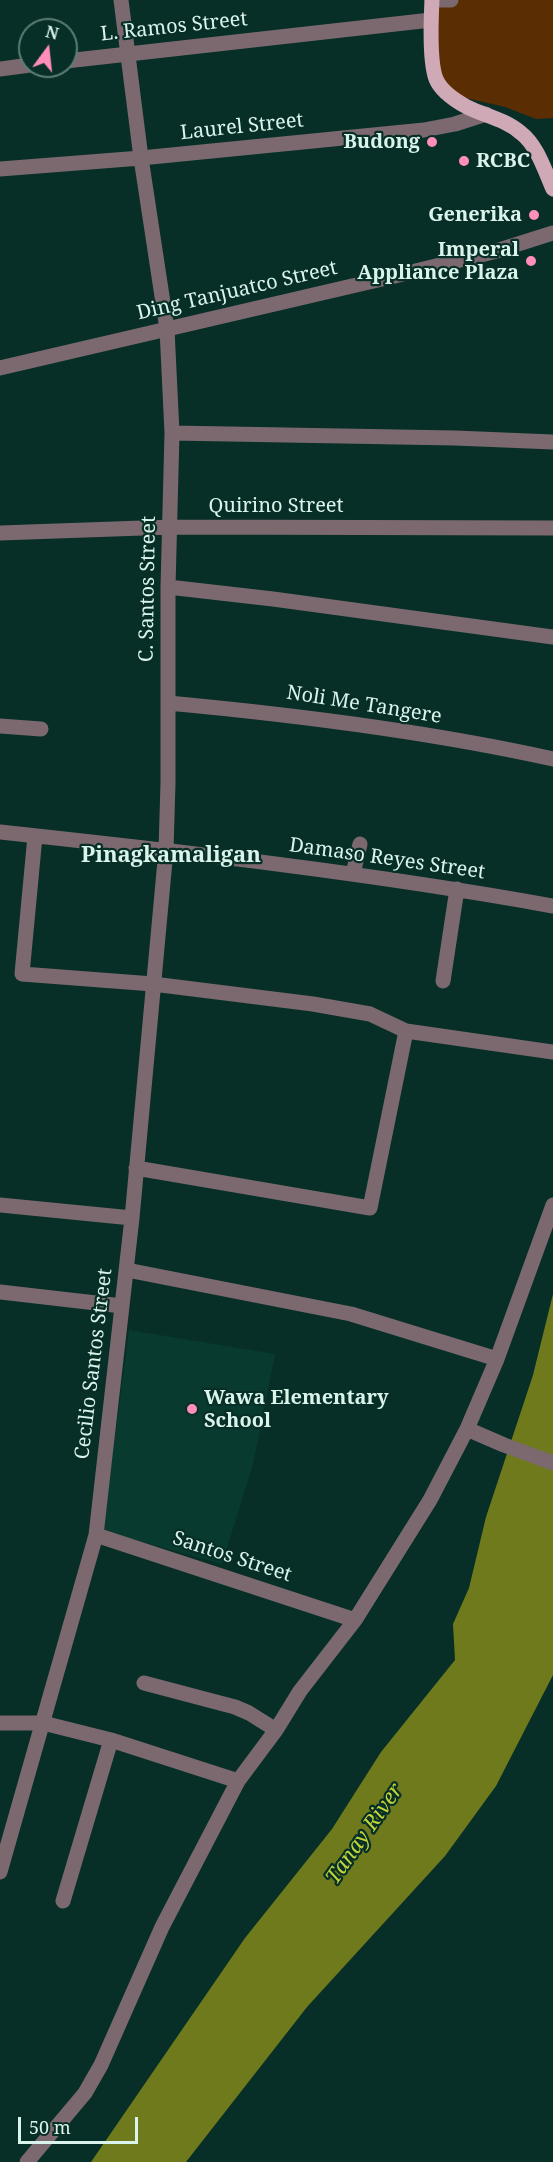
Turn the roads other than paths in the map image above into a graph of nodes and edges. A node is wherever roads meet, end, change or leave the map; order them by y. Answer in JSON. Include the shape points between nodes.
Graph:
{"nodes":[{"id":1,"x":121,"y":0,"type":"edge"},
{"id":2,"x":432,"y":0,"type":"edge"},
{"id":3,"x":451,"y":0,"type":"edge"},
{"id":4,"x":431,"y":20,"type":"junction"},
{"id":5,"x":128,"y":53,"type":"junction"},
{"id":6,"x":78,"y":59,"type":"edge"},
{"id":7,"x":18,"y":67,"type":"edge"},
{"id":8,"x":0,"y":69,"type":"edge"},
{"id":9,"x":486,"y":114,"type":"junction"},
{"id":10,"x":141,"y":158,"type":"junction"},
{"id":11,"x":549,"y":166,"type":"edge"},
{"id":12,"x":0,"y":169,"type":"edge"},
{"id":13,"x":553,"y":189,"type":"edge"},
{"id":14,"x":553,"y":233,"type":"edge"},
{"id":15,"x":167,"y":329,"type":"junction"},
{"id":16,"x":0,"y":368,"type":"edge"},
{"id":17,"x":172,"y":433,"type":"junction"},
{"id":18,"x":553,"y":442,"type":"edge"},
{"id":19,"x":171,"y":527,"type":"junction"},
{"id":20,"x":553,"y":528,"type":"edge"},
{"id":21,"x":0,"y":533,"type":"edge"},
{"id":22,"x":168,"y":587,"type":"junction"},
{"id":23,"x":553,"y":638,"type":"edge"},
{"id":24,"x":168,"y":703,"type":"junction"},
{"id":25,"x":0,"y":726,"type":"edge"},
{"id":26,"x":41,"y":729,"type":"dead end"},
{"id":27,"x":553,"y":759,"type":"edge"},
{"id":28,"x":0,"y":832,"type":"edge"},
{"id":29,"x":35,"y":836,"type":"junction"},
{"id":30,"x":360,"y":843,"type":"dead end"},
{"id":31,"x":166,"y":850,"type":"junction"},
{"id":32,"x":353,"y":874,"type":"junction"},
{"id":33,"x":457,"y":889,"type":"junction"},
{"id":34,"x":553,"y":906,"type":"edge"},
{"id":35,"x":443,"y":981,"type":"dead end"},
{"id":36,"x":153,"y":984,"type":"junction"},
{"id":37,"x":406,"y":1031,"type":"junction"},
{"id":38,"x":553,"y":1052,"type":"edge"},
{"id":39,"x":135,"y":1168,"type":"junction"},
{"id":40,"x":0,"y":1205,"type":"edge"},
{"id":41,"x":553,"y":1205,"type":"edge"},
{"id":42,"x":132,"y":1218,"type":"junction"},
{"id":43,"x":127,"y":1270,"type":"junction"},
{"id":44,"x":0,"y":1292,"type":"edge"},
{"id":45,"x":122,"y":1306,"type":"junction"},
{"id":46,"x":497,"y":1359,"type":"junction"},
{"id":47,"x":467,"y":1429,"type":"junction"},
{"id":48,"x":553,"y":1463,"type":"edge"},
{"id":49,"x":96,"y":1535,"type":"junction"},
{"id":50,"x":355,"y":1620,"type":"junction"},
{"id":51,"x":144,"y":1683,"type":"dead end"},
{"id":52,"x":0,"y":1723,"type":"edge"},
{"id":53,"x":44,"y":1723,"type":"junction"},
{"id":54,"x":276,"y":1730,"type":"junction"},
{"id":55,"x":111,"y":1740,"type":"junction"},
{"id":56,"x":238,"y":1781,"type":"junction"},
{"id":57,"x":0,"y":1872,"type":"edge"},
{"id":58,"x":63,"y":1901,"type":"dead end"},
{"id":59,"x":27,"y":2162,"type":"edge"}],
"edges":[{"from":1,"to":5,"type":"street","name":"C. Santos Street"},
{"from":2,"to":3,"type":"street"},
{"from":2,"to":4,"type":"main road"},
{"from":4,"to":5,"type":"street","name":"L. Ramos Street"},
{"from":4,"to":9,"type":"main road","via":[[436,80],[453,98]]},
{"from":5,"to":6,"type":"street","name":"L. Ramos Street"},
{"from":5,"to":10,"type":"street","name":"C. Santos Street"},
{"from":7,"to":8,"type":"street"},
{"from":9,"to":10,"type":"street","name":"Laurel Street","via":[[423,130]]},
{"from":9,"to":11,"type":"main road","via":[[523,134]]},
{"from":10,"to":12,"type":"street","name":"Laurel Street"},
{"from":10,"to":15,"type":"street","name":"C. Santos Street"},
{"from":11,"to":13,"type":"main road"},
{"from":14,"to":15,"type":"street","name":"Ding Tanjuatco Street","via":[[493,252]]},
{"from":15,"to":16,"type":"street","name":"Ding Tanjuatco Street"},
{"from":15,"to":17,"type":"street","name":"C. Santos Street"},
{"from":17,"to":18,"type":"street"},
{"from":17,"to":19,"type":"street","name":"C. Santos Street"},
{"from":19,"to":20,"type":"street","name":"Quirino Street"},
{"from":19,"to":21,"type":"street","name":"Quirino Street"},
{"from":19,"to":22,"type":"street","name":"C. Santos Street"},
{"from":22,"to":23,"type":"street"},
{"from":22,"to":24,"type":"street","name":"C. Santos Street"},
{"from":24,"to":27,"type":"street","name":"Noli Me Tangere","via":[[279,714],[502,747]]},
{"from":24,"to":31,"type":"street","name":"C. Santos Street"},
{"from":25,"to":26,"type":"street"},
{"from":28,"to":29,"type":"street","name":"Damaso Reyes Street"},
{"from":29,"to":31,"type":"street","name":"Damaso Reyes Street"},
{"from":29,"to":36,"type":"street","via":[[22,974]]},
{"from":30,"to":32,"type":"street"},
{"from":31,"to":32,"type":"street","name":"Damaso Reyes Street"},
{"from":31,"to":36,"type":"street","name":"Cecilio Santos Street"},
{"from":32,"to":33,"type":"street","name":"Damaso Reyes Street"},
{"from":33,"to":34,"type":"street","name":"Damaso Reyes Street"},
{"from":33,"to":35,"type":"street"},
{"from":36,"to":37,"type":"street","via":[[370,1014]]},
{"from":36,"to":39,"type":"street","name":"Cecilio Santos Street"},
{"from":37,"to":38,"type":"street"},
{"from":37,"to":39,"type":"street","via":[[370,1208]]},
{"from":39,"to":42,"type":"street","name":"Cecilio Santos Street"},
{"from":40,"to":42,"type":"street"},
{"from":41,"to":46,"type":"street"},
{"from":42,"to":43,"type":"street","name":"Cecilio Santos Street"},
{"from":43,"to":45,"type":"street","name":"Cecilio Santos Street"},
{"from":43,"to":46,"type":"street","via":[[351,1314]]},
{"from":44,"to":45,"type":"street"},
{"from":45,"to":49,"type":"street","name":"Cecilio Santos Street"},
{"from":46,"to":47,"type":"street"},
{"from":47,"to":48,"type":"street"},
{"from":47,"to":50,"type":"street","via":[[430,1500]]},
{"from":49,"to":50,"type":"street","name":"Santos Street"},
{"from":49,"to":53,"type":"street","name":"Cecilio Santos Street"},
{"from":50,"to":54,"type":"street","via":[[300,1691]]},
{"from":51,"to":54,"type":"street","via":[[235,1707]]},
{"from":52,"to":53,"type":"street"},
{"from":53,"to":55,"type":"street"},
{"from":53,"to":57,"type":"street","name":"Cecilio Santos Street"},
{"from":54,"to":56,"type":"street"},
{"from":55,"to":56,"type":"street"},
{"from":55,"to":58,"type":"street"},
{"from":56,"to":59,"type":"street","via":[[162,1927],[101,2065],[85,2093]]}]}
